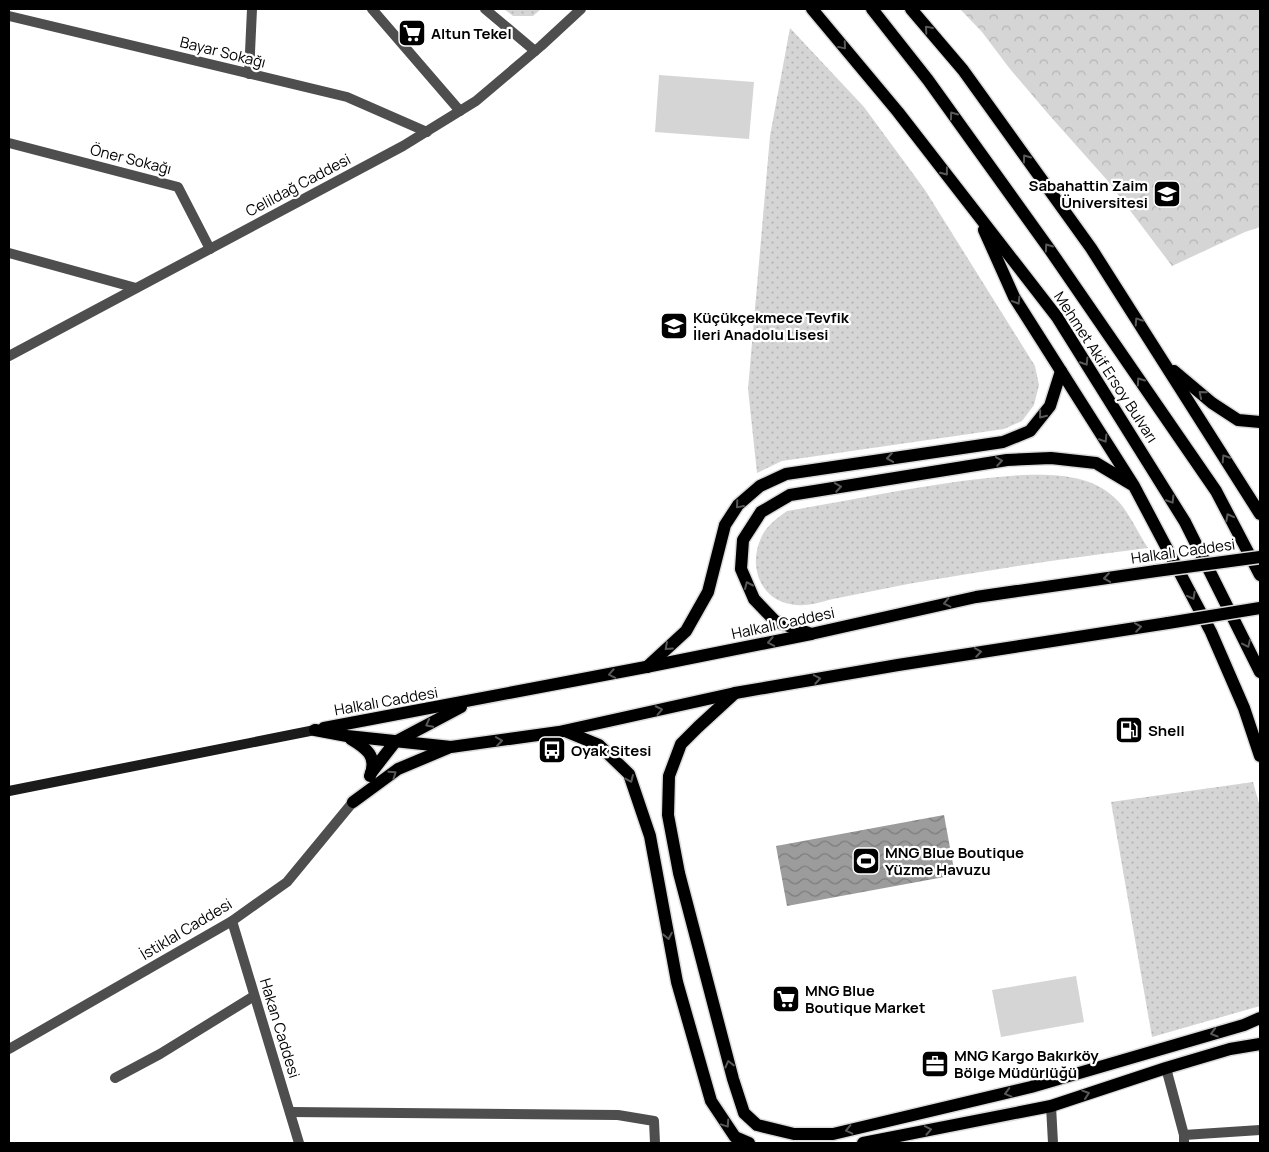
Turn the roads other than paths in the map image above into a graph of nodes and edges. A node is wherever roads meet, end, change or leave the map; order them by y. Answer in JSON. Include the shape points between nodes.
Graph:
{"nodes":[{"id":1,"x":252,"y":9,"type":"edge"},
{"id":2,"x":372,"y":9,"type":"edge"},
{"id":3,"x":485,"y":9,"type":"edge"},
{"id":4,"x":581,"y":9,"type":"edge"},
{"id":5,"x":812,"y":9,"type":"edge"},
{"id":6,"x":872,"y":9,"type":"edge"},
{"id":7,"x":910,"y":9,"type":"edge"},
{"id":8,"x":9,"y":16,"type":"edge"},
{"id":9,"x":535,"y":51,"type":"junction"},
{"id":10,"x":249,"y":74,"type":"junction"},
{"id":11,"x":460,"y":110,"type":"junction"},
{"id":12,"x":427,"y":132,"type":"junction"},
{"id":13,"x":9,"y":143,"type":"edge"},
{"id":14,"x":974,"y":210,"type":"junction"},
{"id":15,"x":210,"y":249,"type":"junction"},
{"id":16,"x":9,"y":253,"type":"edge"},
{"id":17,"x":136,"y":288,"type":"junction"},
{"id":18,"x":9,"y":356,"type":"edge"},
{"id":19,"x":1164,"y":362,"type":"junction"},
{"id":20,"x":1061,"y":371,"type":"junction"},
{"id":21,"x":1260,"y":422,"type":"edge"},
{"id":22,"x":1134,"y":486,"type":"junction"},
{"id":23,"x":1260,"y":514,"type":"edge"},
{"id":24,"x":1260,"y":557,"type":"edge"},
{"id":25,"x":1260,"y":575,"type":"edge"},
{"id":26,"x":1260,"y":608,"type":"edge"},
{"id":27,"x":811,"y":634,"type":"junction"},
{"id":28,"x":646,"y":667,"type":"junction"},
{"id":29,"x":1260,"y":672,"type":"edge"},
{"id":30,"x":735,"y":693,"type":"junction"},
{"id":31,"x":472,"y":702,"type":"junction"},
{"id":32,"x":314,"y":730,"type":"junction"},
{"id":33,"x":565,"y":731,"type":"junction"},
{"id":34,"x":347,"y":736,"type":"junction"},
{"id":35,"x":395,"y":742,"type":"junction"},
{"id":36,"x":451,"y":748,"type":"junction"},
{"id":37,"x":1260,"y":756,"type":"edge"},
{"id":38,"x":371,"y":773,"type":"junction"},
{"id":39,"x":9,"y":791,"type":"edge"},
{"id":40,"x":353,"y":802,"type":"junction"},
{"id":41,"x":232,"y":921,"type":"junction"},
{"id":42,"x":254,"y":996,"type":"junction"},
{"id":43,"x":1260,"y":1018,"type":"edge"},
{"id":44,"x":1260,"y":1044,"type":"edge"},
{"id":45,"x":9,"y":1049,"type":"edge"},
{"id":46,"x":1166,"y":1068,"type":"junction"},
{"id":47,"x":115,"y":1078,"type":"dead end"},
{"id":48,"x":1051,"y":1106,"type":"junction"},
{"id":49,"x":290,"y":1112,"type":"junction"},
{"id":50,"x":1260,"y":1130,"type":"edge"},
{"id":51,"x":1184,"y":1139,"type":"edge"},
{"id":52,"x":299,"y":1143,"type":"edge"},
{"id":53,"x":655,"y":1143,"type":"edge"},
{"id":54,"x":749,"y":1143,"type":"edge"},
{"id":55,"x":863,"y":1143,"type":"edge"},
{"id":56,"x":1053,"y":1143,"type":"edge"}],
"edges":[{"from":1,"to":10,"type":"street"},
{"from":2,"to":11,"type":"street"},
{"from":3,"to":9,"type":"street"},
{"from":4,"to":9,"type":"street","name":"Celildağ Caddesi"},
{"from":5,"to":14,"type":"main road","name":"Mehmet Akif Ersoy Bulvarı","one_way":true},
{"from":25,"to":6,"type":"main road","name":"Mehmet Akif Ersoy Bulvarı","one_way":true,"via":[[1216,491],[1050,250],[928,80]]},
{"from":19,"to":7,"type":"main road","one_way":true,"via":[[1091,248],[964,70]]},
{"from":8,"to":10,"type":"street","name":"Bayar Sokağı"},
{"from":9,"to":11,"type":"street","name":"Celildağ Caddesi","via":[[476,101]]},
{"from":10,"to":12,"type":"street","name":"Bayar Sokağı","via":[[347,97]]},
{"from":11,"to":12,"type":"street","name":"Celildağ Caddesi"},
{"from":12,"to":15,"type":"street","name":"Celildağ Caddesi"},
{"from":13,"to":15,"type":"street","name":"Öner Sokağı","via":[[178,187]]},
{"from":14,"to":20,"type":"main road","one_way":true,"via":[[1014,297]]},
{"from":14,"to":29,"type":"main road","name":"Mehmet Akif Ersoy Bulvarı","one_way":true,"via":[[1057,317],[1185,522]]},
{"from":15,"to":17,"type":"street","name":"Celildağ Caddesi"},
{"from":16,"to":17,"type":"street"},
{"from":17,"to":18,"type":"street","name":"Celildağ Caddesi"},
{"from":21,"to":19,"type":"main road","one_way":true,"via":[[1238,420]]},
{"from":23,"to":19,"type":"main road","one_way":true},
{"from":20,"to":22,"type":"main road","one_way":true},
{"from":20,"to":28,"type":"main road","one_way":true,"via":[[1050,406],[1030,431],[1003,442],[786,474],[760,486],[738,504],[725,525],[708,592],[686,631]]},
{"from":27,"to":22,"type":"main road","one_way":true,"via":[[775,621],[754,598],[741,569],[743,540],[761,512],[790,496],[1007,460],[1051,458],[1096,463]]},
{"from":22,"to":37,"type":"main road","one_way":true,"via":[[1211,632],[1244,708]]},
{"from":24,"to":27,"type":"main road","name":"Halkalı Caddesi","one_way":true,"bridge":true,"via":[[976,597]]},
{"from":30,"to":26,"type":"main road","name":"Halkalı Caddesi","one_way":true,"bridge":true},
{"from":27,"to":28,"type":"main road","name":"Halkalı Caddesi","one_way":true},
{"from":28,"to":31,"type":"main road","name":"Halkalı Caddesi","one_way":true},
{"from":33,"to":30,"type":"main road","name":"Halkalı Caddesi","one_way":true},
{"from":43,"to":30,"type":"main road","one_way":true,"via":[[1031,1088],[833,1134],[794,1134],[757,1125],[744,1112],[733,1079],[668,814],[669,776],[681,744]]},
{"from":31,"to":32,"type":"main road","name":"Halkalı Caddesi"},
{"from":31,"to":35,"type":"main road","one_way":true},
{"from":32,"to":34,"type":"main road","name":"Halkalı Caddesi"},
{"from":32,"to":39,"type":"main road","name":"Halkalı Caddesi"},
{"from":36,"to":33,"type":"main road","name":"Halkalı Caddesi","one_way":true},
{"from":33,"to":54,"type":"main road","one_way":true,"via":[[599,745],[629,774],[650,836],[677,982],[711,1101],[735,1137]]},
{"from":34,"to":35,"type":"main road","name":"Halkalı Caddesi"},
{"from":34,"to":38,"type":"main road","via":[[369,752]]},
{"from":35,"to":36,"type":"main road","name":"Halkalı Caddesi"},
{"from":35,"to":38,"type":"main road"},
{"from":40,"to":36,"type":"main road","one_way":true,"via":[[398,769]]},
{"from":38,"to":40,"type":"main road"},
{"from":40,"to":41,"type":"street","name":"İstiklal Caddesi","via":[[287,882]]},
{"from":41,"to":42,"type":"street","name":"Hakan Caddesi"},
{"from":41,"to":45,"type":"street","name":"İstiklal Caddesi"},
{"from":42,"to":47,"type":"street"},
{"from":42,"to":49,"type":"street","name":"Hakan Caddesi"},
{"from":44,"to":46,"type":"main road","via":[[1230,1049]]},
{"from":48,"to":46,"type":"main road","one_way":true},
{"from":46,"to":51,"type":"street"},
{"from":55,"to":48,"type":"main road","one_way":true},
{"from":48,"to":56,"type":"street"},
{"from":49,"to":52,"type":"street","name":"Hakan Caddesi"},
{"from":49,"to":53,"type":"street","via":[[618,1114],[654,1122]]},
{"from":50,"to":51,"type":"street"}]}
